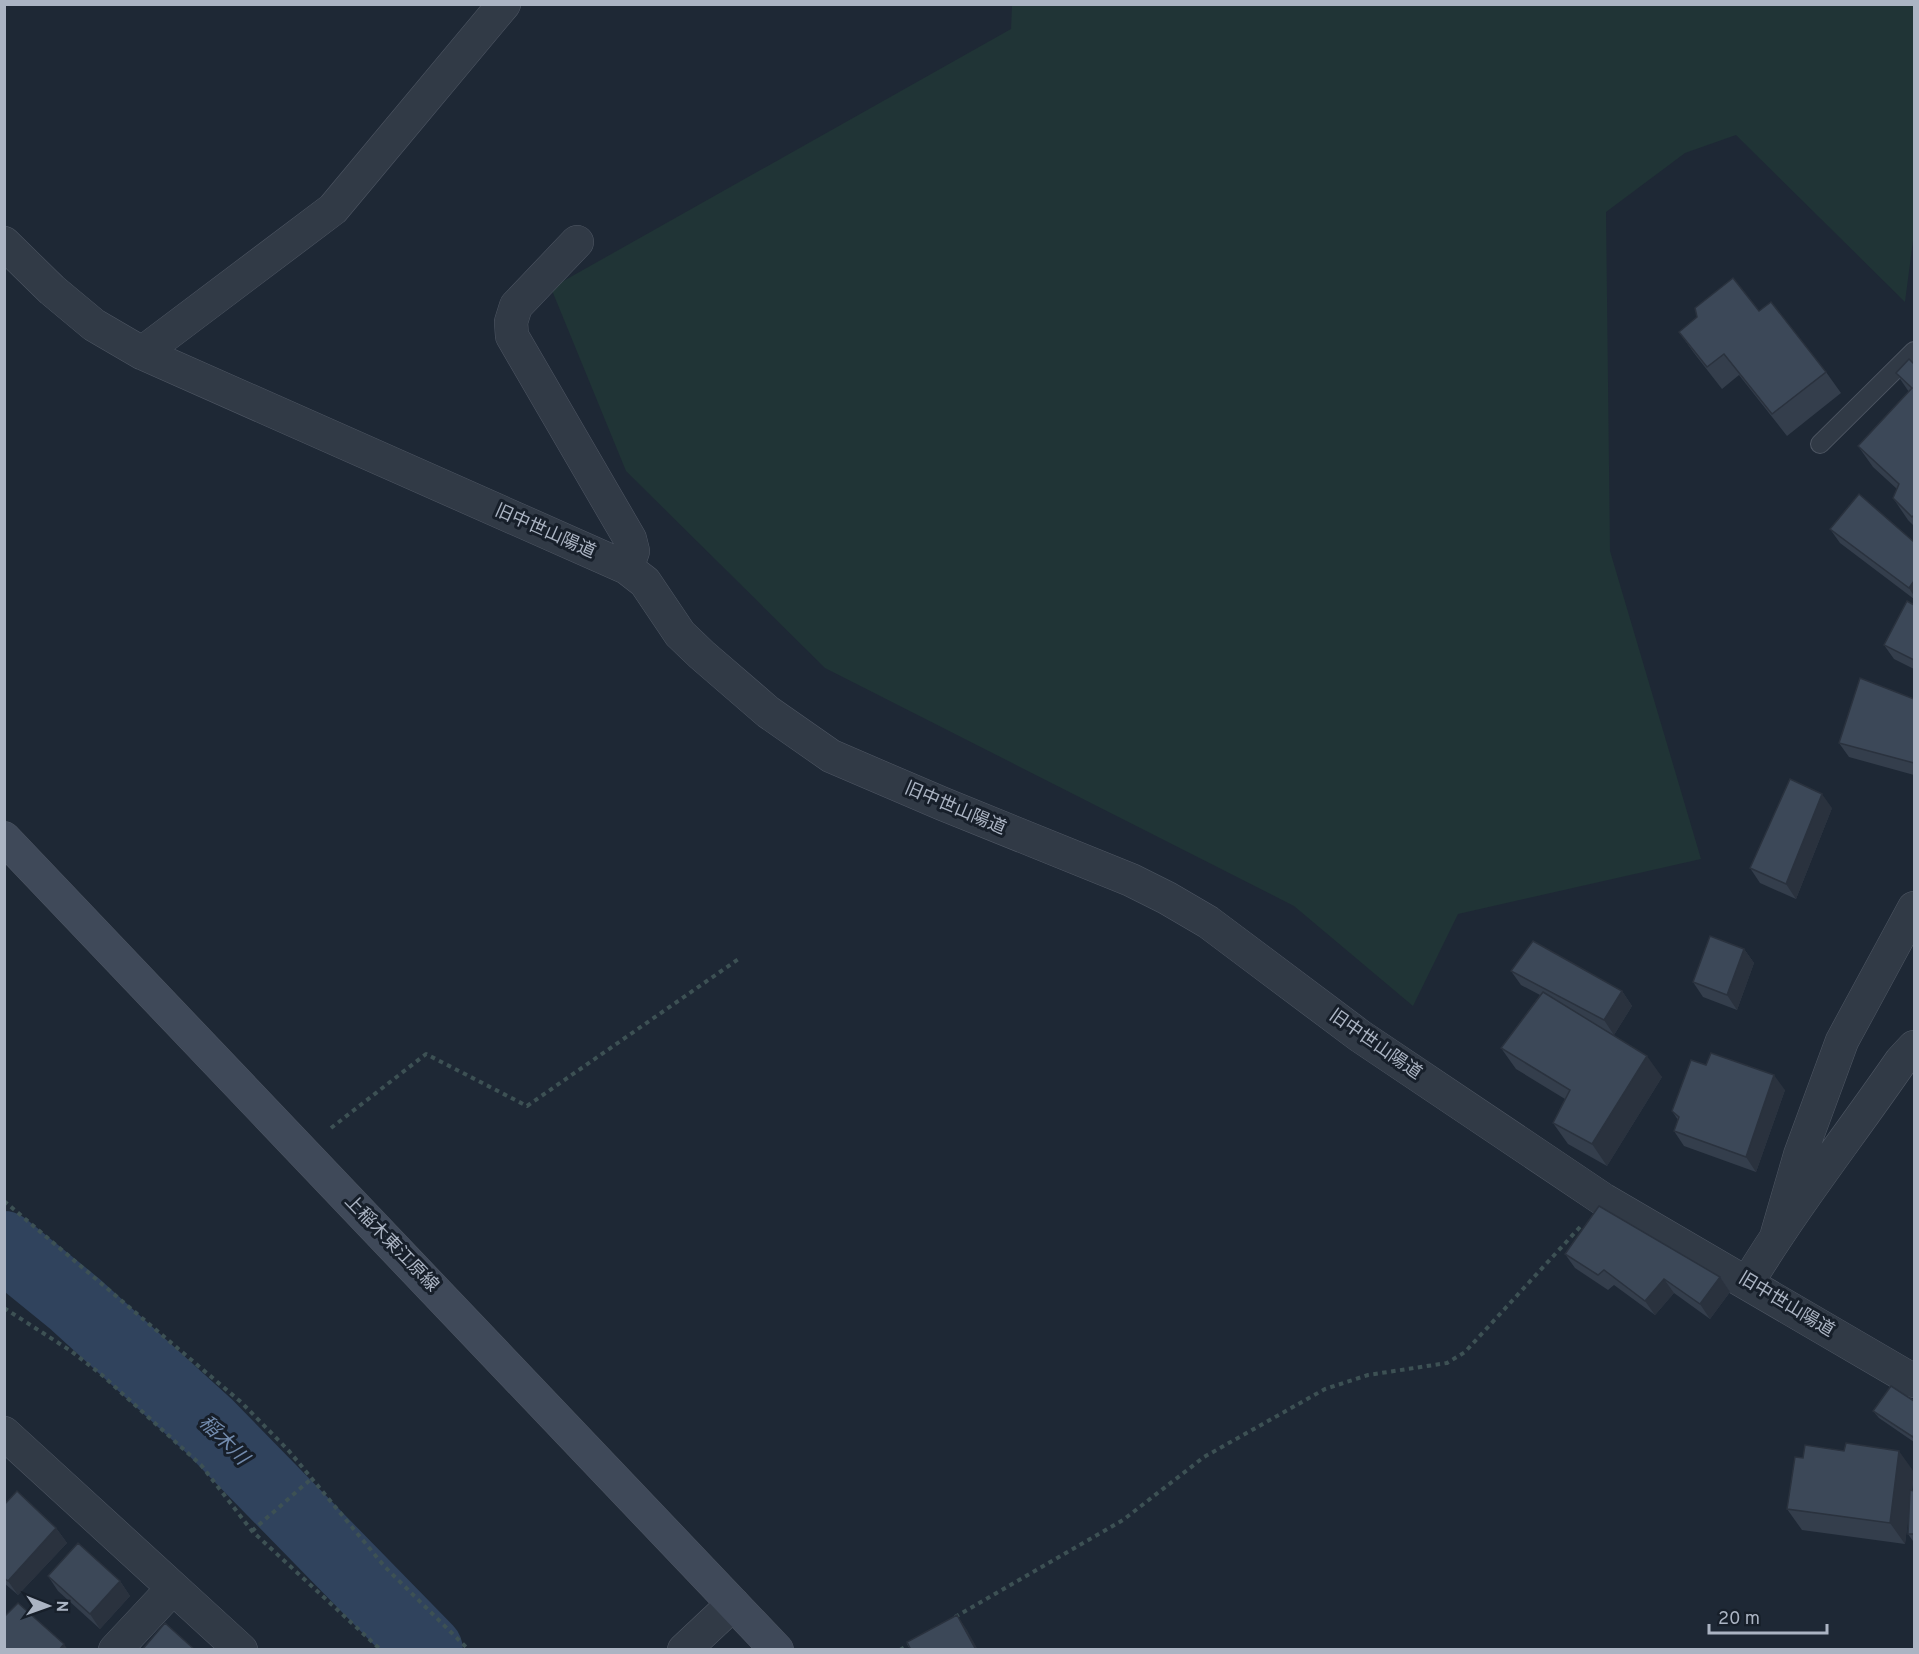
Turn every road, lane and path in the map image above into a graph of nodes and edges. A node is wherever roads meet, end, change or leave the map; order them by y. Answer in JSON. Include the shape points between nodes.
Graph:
{"nodes":[{"id":1,"x":504,"y":4,"type":"edge"},
{"id":2,"x":577,"y":242,"type":"dead end"},
{"id":3,"x":4,"y":243,"type":"edge"},
{"id":4,"x":1914,"y":351,"type":"edge"},
{"id":5,"x":142,"y":353,"type":"junction"},
{"id":6,"x":1820,"y":444,"type":"dead end"},
{"id":7,"x":627,"y":568,"type":"junction"},
{"id":8,"x":4,"y":838,"type":"edge"},
{"id":9,"x":1914,"y":908,"type":"edge"},
{"id":10,"x":740,"y":958,"type":"dead end"},
{"id":11,"x":1914,"y":1047,"type":"edge"},
{"id":12,"x":302,"y":1151,"type":"junction"},
{"id":13,"x":1604,"y":1200,"type":"junction"},
{"id":14,"x":4,"y":1201,"type":"edge"},
{"id":15,"x":1778,"y":1234,"type":"junction"},
{"id":16,"x":1748,"y":1282,"type":"junction"},
{"id":17,"x":4,"y":1308,"type":"edge"},
{"id":18,"x":1914,"y":1381,"type":"edge"},
{"id":19,"x":10,"y":1449,"type":"edge"},
{"id":20,"x":311,"y":1479,"type":"junction"},
{"id":21,"x":252,"y":1531,"type":"junction"},
{"id":22,"x":173,"y":1588,"type":"junction"},
{"id":23,"x":733,"y":1604,"type":"junction"},
{"id":24,"x":951,"y":1620,"type":"edge"},
{"id":25,"x":921,"y":1638,"type":"edge"},
{"id":26,"x":115,"y":1650,"type":"edge"},
{"id":27,"x":241,"y":1650,"type":"edge"},
{"id":28,"x":381,"y":1650,"type":"edge"},
{"id":29,"x":469,"y":1650,"type":"edge"},
{"id":30,"x":684,"y":1650,"type":"edge"},
{"id":31,"x":777,"y":1650,"type":"edge"},
{"id":32,"x":900,"y":1650,"type":"edge"}],
"edges":[{"from":1,"to":5,"type":"street","via":[[333,209]]},
{"from":2,"to":7,"type":"street","via":[[516,306],[511,322],[513,336],[630,539],[633,551]]},
{"from":3,"to":5,"type":"street","name":"旧中世山陽道","via":[[94,325]]},
{"from":4,"to":6,"type":"lane"},
{"from":5,"to":7,"type":"street","name":"旧中世山陽道"},
{"from":7,"to":13,"type":"street","name":"旧中世山陽道","via":[[645,582],[680,634],[702,655],[768,712],[831,756],[1167,898],[1208,922],[1360,1036]]},
{"from":8,"to":12,"type":"main road","name":"上稲木東江原線"},
{"from":9,"to":15,"type":"street","via":[[1842,1041],[1800,1155]]},
{"from":10,"to":12,"type":"path","via":[[527,1106],[426,1054]]},
{"from":11,"to":15,"type":"street"},
{"from":12,"to":23,"type":"main road","name":"上稲木東江原線"},
{"from":13,"to":16,"type":"street","name":"旧中世山陽道"},
{"from":13,"to":24,"type":"path","via":[[1465,1352],[1447,1363],[1368,1375],[1325,1389],[1204,1457],[1123,1520]]},
{"from":14,"to":20,"type":"path","via":[[242,1402]]},
{"from":15,"to":16,"type":"street"},
{"from":16,"to":18,"type":"street","name":"旧中世山陽道"},
{"from":17,"to":21,"type":"path","via":[[102,1375],[201,1465]]},
{"from":19,"to":22,"type":"street"},
{"from":20,"to":21,"type":"path"},
{"from":20,"to":29,"type":"path","via":[[385,1567]]},
{"from":21,"to":28,"type":"path"},
{"from":22,"to":26,"type":"street"},
{"from":22,"to":27,"type":"street"},
{"from":23,"to":30,"type":"street"},
{"from":23,"to":31,"type":"main road","name":"上稲木東江原線"},
{"from":25,"to":32,"type":"path"}]}
